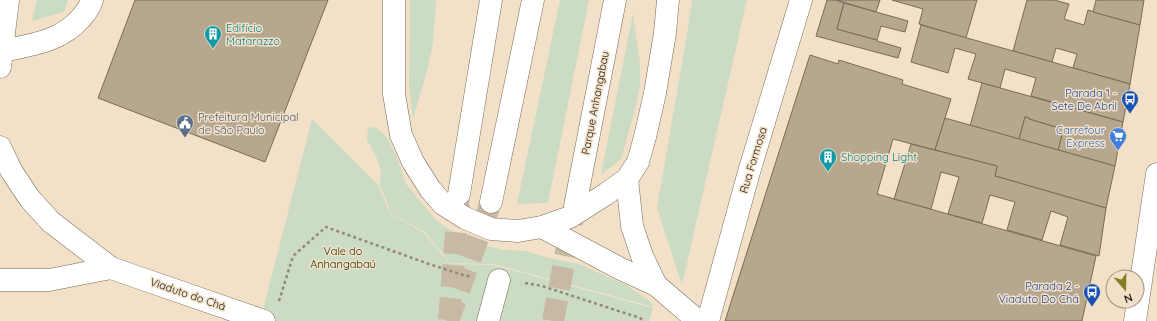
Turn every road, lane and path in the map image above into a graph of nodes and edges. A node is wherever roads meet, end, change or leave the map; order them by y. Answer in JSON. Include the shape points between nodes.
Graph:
{"nodes":[{"id":1,"x":8,"y":0,"type":"edge"},
{"id":2,"x":92,"y":0,"type":"edge"},
{"id":3,"x":394,"y":0,"type":"edge"},
{"id":4,"x":533,"y":0,"type":"edge"},
{"id":5,"x":615,"y":0,"type":"edge"},
{"id":6,"x":668,"y":0,"type":"edge"},
{"id":7,"x":801,"y":0,"type":"edge"},
{"id":8,"x":488,"y":4,"type":"edge"},
{"id":9,"x":1,"y":59,"type":"edge"},
{"id":10,"x":0,"y":147,"type":"edge"},
{"id":11,"x":1157,"y":174,"type":"edge"},
{"id":12,"x":627,"y":179,"type":"junction"},
{"id":13,"x":459,"y":194,"type":"tunnel mouth"},
{"id":14,"x":491,"y":202,"type":"tunnel mouth"},
{"id":15,"x":575,"y":206,"type":"tunnel mouth"},
{"id":16,"x":542,"y":227,"type":"junction"},
{"id":17,"x":114,"y":269,"type":"junction"},
{"id":18,"x":0,"y":280,"type":"edge"},
{"id":19,"x":499,"y":280,"type":"junction"},
{"id":20,"x":656,"y":285,"type":"junction"},
{"id":21,"x":270,"y":315,"type":"edge"},
{"id":22,"x":488,"y":321,"type":"edge"},
{"id":23,"x":644,"y":321,"type":"edge"},
{"id":24,"x":698,"y":321,"type":"edge"},
{"id":25,"x":708,"y":321,"type":"edge"},
{"id":26,"x":1135,"y":321,"type":"edge"}],
"edges":[{"from":1,"to":9,"type":"main road"},
{"from":2,"to":9,"type":"main road","via":[[90,7],[75,25],[59,37]]},
{"from":3,"to":16,"type":"main road","via":[[394,94],[401,135],[413,162],[430,189],[443,204],[465,218],[491,229],[518,231]]},
{"from":4,"to":14,"type":"main road"},
{"from":5,"to":15,"type":"main road","name":"Parque Anhangabau"},
{"from":6,"to":12,"type":"main road","via":[[655,93],[645,137],[638,162]]},
{"from":7,"to":25,"type":"main road","name":"Rua Formosa","via":[[749,172]]},
{"from":8,"to":13,"type":"main road"},
{"from":10,"to":17,"type":"main road","name":"Viaduto do Chá","via":[[12,172],[30,199],[51,222]]},
{"from":11,"to":26,"type":"main road"},
{"from":12,"to":16,"type":"main road","via":[[570,217]]},
{"from":12,"to":20,"type":"main road","via":[[632,226],[642,256]]},
{"from":16,"to":20,"type":"main road","via":[[621,270]]},
{"from":17,"to":18,"type":"main road","name":"Viaduto do Chá","via":[[49,280]]},
{"from":17,"to":21,"type":"main road","name":"Viaduto do Chá"},
{"from":19,"to":21,"type":"path","via":[[463,275],[326,227],[293,256]]},
{"from":19,"to":22,"type":"main road"},
{"from":19,"to":23,"type":"path","via":[[542,286]]},
{"from":20,"to":24,"type":"main road"}]}
